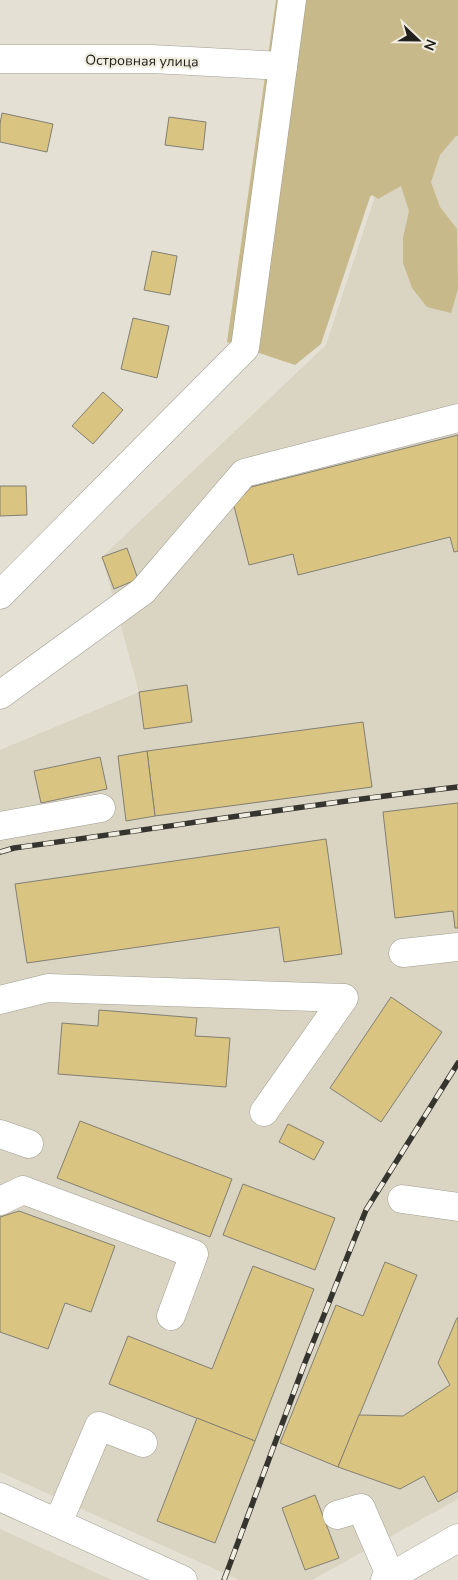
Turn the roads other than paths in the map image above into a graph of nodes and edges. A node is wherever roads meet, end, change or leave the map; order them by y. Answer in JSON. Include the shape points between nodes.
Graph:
{"nodes":[{"id":1,"x":292,"y":0,"type":"edge"},
{"id":2,"x":0,"y":60,"type":"edge"},
{"id":3,"x":283,"y":66,"type":"junction"},
{"id":4,"x":458,"y":418,"type":"edge"},
{"id":5,"x":0,"y":595,"type":"edge"},
{"id":6,"x":0,"y":694,"type":"edge"},
{"id":7,"x":101,"y":808,"type":"dead end"},
{"id":8,"x":0,"y":826,"type":"edge"},
{"id":9,"x":458,"y":947,"type":"edge"},
{"id":10,"x":403,"y":953,"type":"dead end"},
{"id":11,"x":0,"y":1000,"type":"edge"},
{"id":12,"x":264,"y":1112,"type":"dead end"},
{"id":13,"x":0,"y":1134,"type":"edge"},
{"id":14,"x":29,"y":1144,"type":"dead end"},
{"id":15,"x":402,"y":1199,"type":"dead end"},
{"id":16,"x":0,"y":1201,"type":"edge"},
{"id":17,"x":458,"y":1207,"type":"edge"},
{"id":18,"x":171,"y":1316,"type":"dead end"},
{"id":19,"x":144,"y":1443,"type":"dead end"},
{"id":20,"x":0,"y":1496,"type":"edge"},
{"id":21,"x":337,"y":1515,"type":"dead end"},
{"id":22,"x":58,"y":1524,"type":"junction"},
{"id":23,"x":458,"y":1538,"type":"edge"},
{"id":24,"x":391,"y":1579,"type":"edge"},
{"id":25,"x":184,"y":1580,"type":"edge"}],
"edges":[{"from":1,"to":3,"type":"street"},
{"from":2,"to":3,"type":"street","name":"Островная улица","via":[[152,59]]},
{"from":3,"to":5,"type":"street","via":[[245,348]]},
{"from":4,"to":6,"type":"street","via":[[244,473],[144,591]]},
{"from":7,"to":8,"type":"street"},
{"from":9,"to":10,"type":"street"},
{"from":11,"to":12,"type":"street","via":[[48,988],[344,998]]},
{"from":13,"to":14,"type":"street"},
{"from":15,"to":17,"type":"street"},
{"from":16,"to":18,"type":"street","via":[[24,1190],[194,1254]]},
{"from":19,"to":22,"type":"street","via":[[99,1426]]},
{"from":20,"to":22,"type":"street"},
{"from":21,"to":24,"type":"street","via":[[361,1508]]},
{"from":22,"to":25,"type":"street"},
{"from":23,"to":24,"type":"street"}]}
